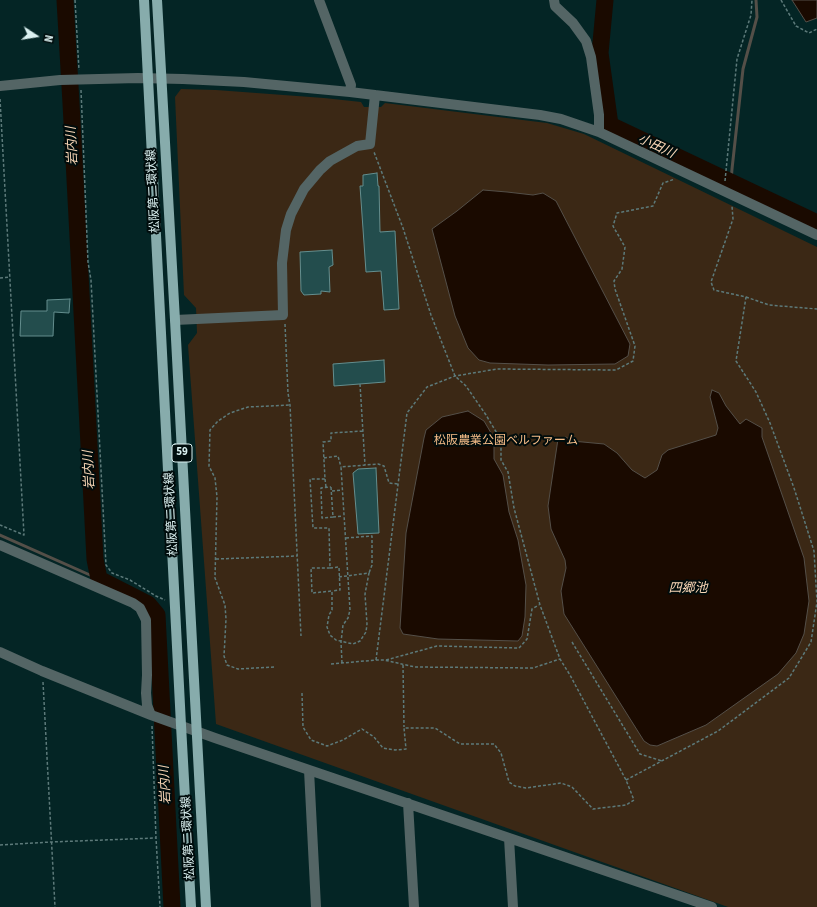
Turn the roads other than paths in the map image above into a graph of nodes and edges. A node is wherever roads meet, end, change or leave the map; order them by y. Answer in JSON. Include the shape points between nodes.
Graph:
{"nodes":[{"id":1,"x":144,"y":0,"type":"edge"},
{"id":2,"x":157,"y":0,"type":"edge"},
{"id":3,"x":319,"y":0,"type":"edge"},
{"id":4,"x":554,"y":0,"type":"edge"},
{"id":5,"x":148,"y":78,"type":"junction"},
{"id":6,"x":161,"y":78,"type":"junction"},
{"id":7,"x":0,"y":86,"type":"edge"},
{"id":8,"x":350,"y":92,"type":"junction"},
{"id":9,"x":375,"y":95,"type":"junction"},
{"id":10,"x":599,"y":132,"type":"junction"},
{"id":11,"x":817,"y":236,"type":"edge"},
{"id":12,"x":175,"y":320,"type":"junction"},
{"id":13,"x":0,"y":544,"type":"edge"},
{"id":14,"x":0,"y":652,"type":"edge"},
{"id":15,"x":152,"y":715,"type":"junction"},
{"id":16,"x":181,"y":725,"type":"junction"},
{"id":17,"x":197,"y":730,"type":"junction"},
{"id":18,"x":309,"y":770,"type":"junction"},
{"id":19,"x":408,"y":803,"type":"junction"},
{"id":20,"x":509,"y":838,"type":"junction"},
{"id":21,"x":707,"y":906,"type":"edge"},
{"id":22,"x":191,"y":907,"type":"edge"},
{"id":23,"x":206,"y":907,"type":"edge"},
{"id":24,"x":316,"y":907,"type":"edge"},
{"id":25,"x":414,"y":907,"type":"edge"},
{"id":26,"x":513,"y":907,"type":"edge"}],
"edges":[{"from":1,"to":5,"type":"main road","name":"松阪第二環状線","number":"59"},
{"from":2,"to":6,"type":"main road","name":"松阪第二環状線","number":"59"},
{"from":3,"to":8,"type":"street","via":[[351,85]]},
{"from":4,"to":10,"type":"street","via":[[555,6],[573,23],[586,41],[591,57]]},
{"from":5,"to":6,"type":"street"},
{"from":5,"to":7,"type":"street","via":[[60,80]]},
{"from":5,"to":16,"type":"main road","name":"松阪第二環状線","number":"59"},
{"from":6,"to":8,"type":"street","via":[[244,82]]},
{"from":6,"to":12,"type":"main road","name":"松阪第二環状線","number":"59"},
{"from":8,"to":9,"type":"street"},
{"from":9,"to":10,"type":"street","via":[[540,115]]},
{"from":9,"to":12,"type":"street","via":[[370,144],[357,146],[330,161],[304,189],[291,214],[286,230],[282,263],[283,315]]},
{"from":10,"to":11,"type":"street"},
{"from":12,"to":17,"type":"main road","name":"松阪第二環状線","number":"59"},
{"from":13,"to":15,"type":"street","via":[[140,608],[146,620],[146,693],[147,705]]},
{"from":14,"to":15,"type":"street"},
{"from":15,"to":16,"type":"street"},
{"from":16,"to":17,"type":"street"},
{"from":16,"to":22,"type":"main road","name":"松阪第二環状線","number":"59"},
{"from":17,"to":18,"type":"street"},
{"from":17,"to":23,"type":"main road","name":"松阪第二環状線","number":"59"},
{"from":18,"to":19,"type":"street"},
{"from":18,"to":24,"type":"street"},
{"from":19,"to":20,"type":"street"},
{"from":19,"to":25,"type":"street"},
{"from":20,"to":21,"type":"street"},
{"from":20,"to":26,"type":"street"}]}
